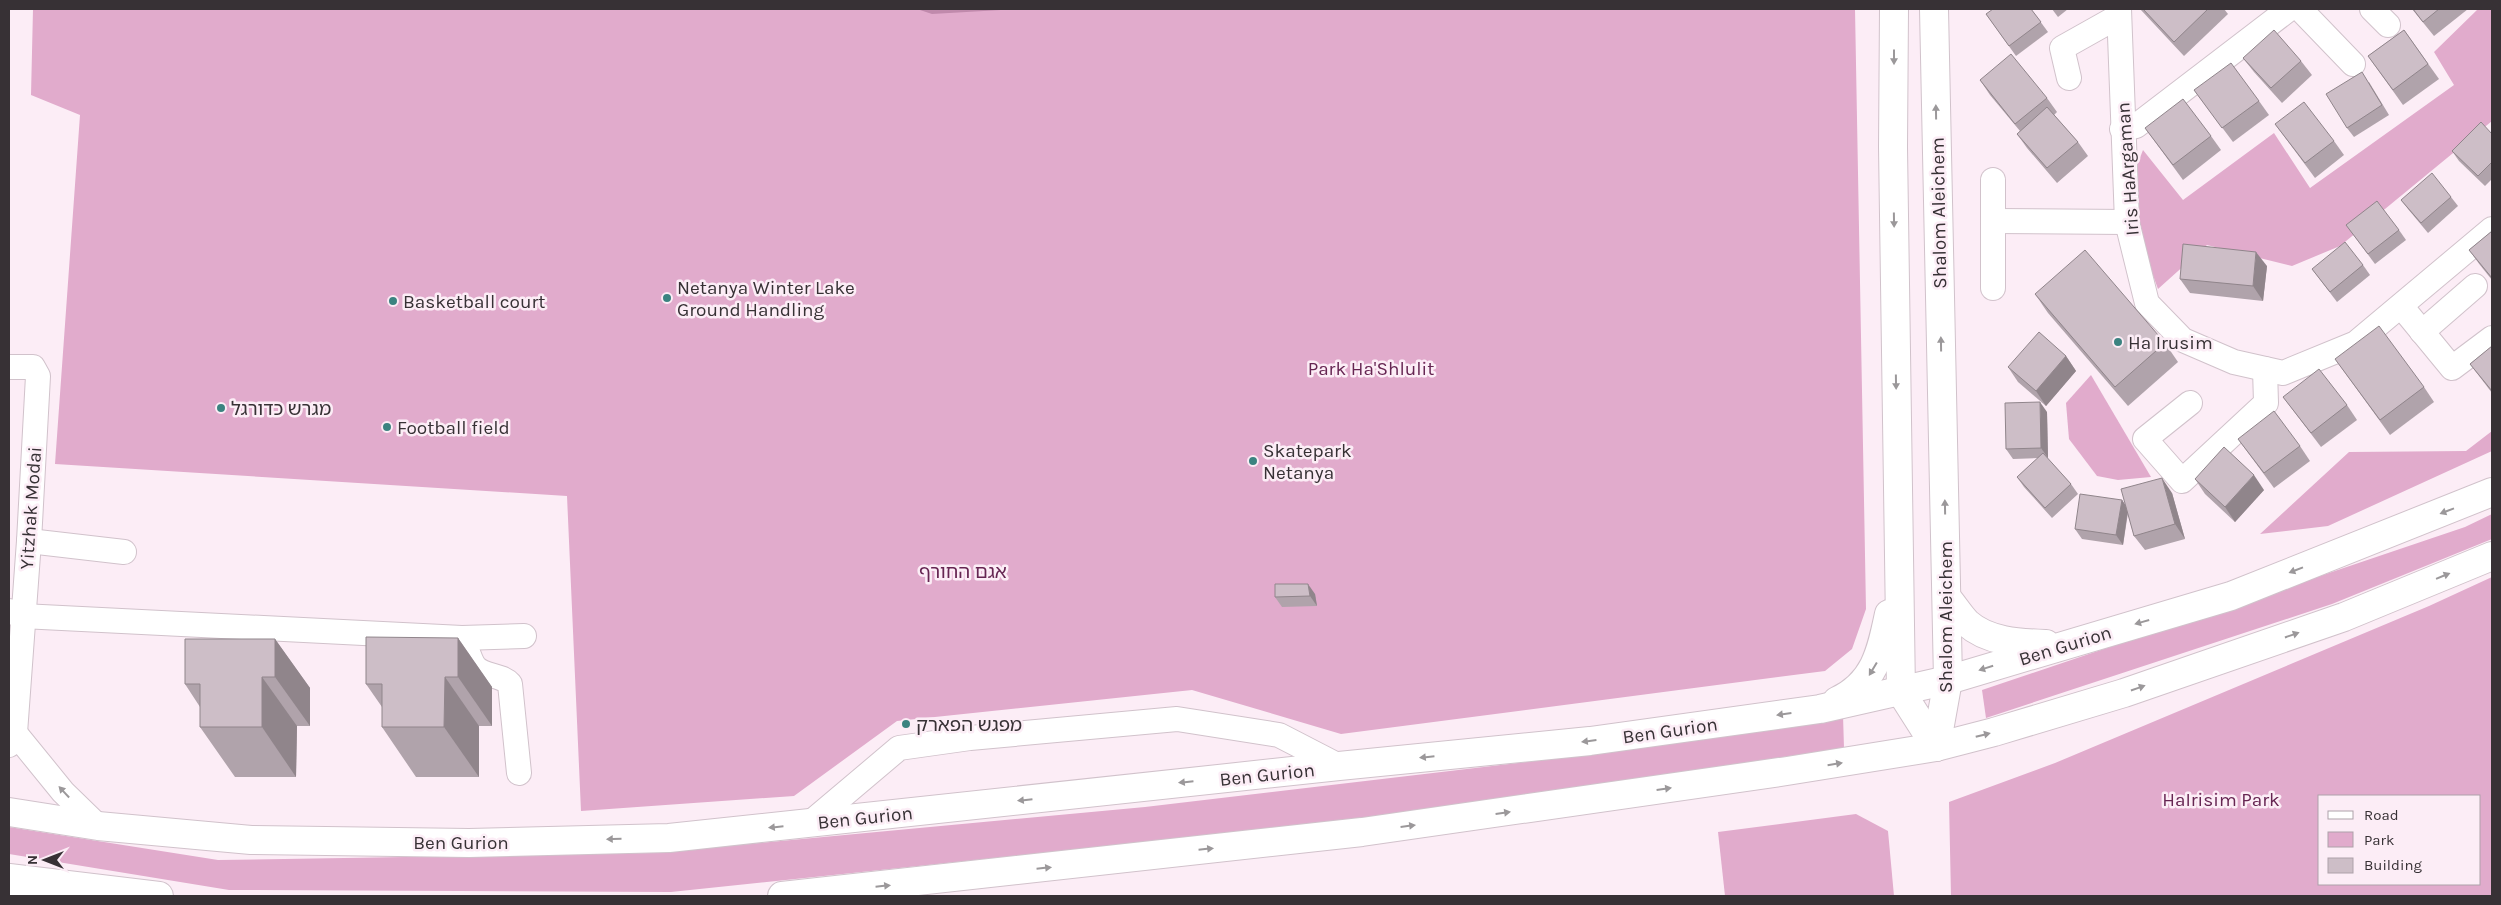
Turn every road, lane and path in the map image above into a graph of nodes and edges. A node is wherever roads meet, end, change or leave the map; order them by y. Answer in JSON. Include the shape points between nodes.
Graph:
{"nodes":[{"id":1,"x":1894,"y":9,"type":"edge"},
{"id":2,"x":1934,"y":9,"type":"edge"},
{"id":3,"x":2290,"y":9,"type":"edge"},
{"id":4,"x":2300,"y":9,"type":"edge"},
{"id":5,"x":2119,"y":12,"type":"edge"},
{"id":6,"x":2353,"y":64,"type":"dead end"},
{"id":7,"x":2069,"y":78,"type":"dead end"},
{"id":8,"x":2122,"y":129,"type":"junction"},
{"id":9,"x":1993,"y":180,"type":"dead end"},
{"id":10,"x":1993,"y":221,"type":"junction"},
{"id":11,"x":2127,"y":222,"type":"junction"},
{"id":12,"x":2492,"y":229,"type":"edge"},
{"id":13,"x":2475,"y":286,"type":"dead end"},
{"id":14,"x":1993,"y":288,"type":"dead end"},
{"id":15,"x":2401,"y":306,"type":"junction"},
{"id":16,"x":2422,"y":332,"type":"junction"},
{"id":17,"x":2492,"y":338,"type":"edge"},
{"id":18,"x":9,"y":367,"type":"edge"},
{"id":19,"x":2265,"y":369,"type":"junction"},
{"id":20,"x":2190,"y":403,"type":"dead end"},
{"id":21,"x":2492,"y":492,"type":"edge"},
{"id":22,"x":29,"y":541,"type":"junction"},
{"id":23,"x":124,"y":552,"type":"dead end"},
{"id":24,"x":2492,"y":556,"type":"edge"},
{"id":25,"x":1898,"y":571,"type":"junction"},
{"id":26,"x":1947,"y":598,"type":"junction"},
{"id":27,"x":15,"y":613,"type":"edge"},
{"id":28,"x":524,"y":636,"type":"dead end"},
{"id":29,"x":462,"y":638,"type":"junction"},
{"id":30,"x":2065,"y":644,"type":"junction"},
{"id":31,"x":1948,"y":680,"type":"junction"},
{"id":32,"x":1901,"y":692,"type":"junction"},
{"id":33,"x":1820,"y":709,"type":"junction"},
{"id":34,"x":12,"y":739,"type":"edge"},
{"id":35,"x":1936,"y":747,"type":"junction"},
{"id":36,"x":1339,"y":766,"type":"junction"},
{"id":37,"x":519,"y":773,"type":"dead end"},
{"id":38,"x":9,"y":812,"type":"edge"},
{"id":39,"x":809,"y":824,"type":"junction"},
{"id":40,"x":98,"y":826,"type":"junction"},
{"id":41,"x":9,"y":878,"type":"edge"},
{"id":42,"x":9,"y":885,"type":"edge"},
{"id":43,"x":62,"y":890,"type":"edge"},
{"id":44,"x":123,"y":894,"type":"edge"},
{"id":45,"x":24,"y":896,"type":"edge"},
{"id":46,"x":159,"y":896,"type":"edge"},
{"id":47,"x":782,"y":896,"type":"edge"}],
"edges":[{"from":1,"to":25,"type":"main road","one_way":true},
{"from":26,"to":2,"type":"main road","name":"Shalom Aleichem","one_way":true},
{"from":3,"to":8,"type":"street","via":[[2136,126]]},
{"from":4,"to":6,"type":"street"},
{"from":5,"to":7,"type":"street","via":[[2062,48]]},
{"from":5,"to":8,"type":"street","name":"Iris HaArgaman"},
{"from":8,"to":11,"type":"street","name":"Iris HaArgaman"},
{"from":9,"to":10,"type":"street"},
{"from":10,"to":11,"type":"street"},
{"from":10,"to":14,"type":"street"},
{"from":11,"to":19,"type":"street","name":"Iris HaArgaman","via":[[2148,303],[2183,340],[2234,362]]},
{"from":12,"to":15,"type":"street","name":"Iris HaArgaman"},
{"from":13,"to":16,"type":"street"},
{"from":15,"to":16,"type":"street"},
{"from":15,"to":19,"type":"street","name":"Iris HaArgaman","via":[[2356,343],[2283,373]]},
{"from":16,"to":17,"type":"street","via":[[2452,368]]},
{"from":18,"to":22,"type":"street","name":"Yitzhak Modai","via":[[33,367],[38,376]]},
{"from":19,"to":20,"type":"street","via":[[2266,403],[2182,481],[2145,439]]},
{"from":21,"to":30,"type":"main road","name":"Ben Gurion","one_way":true,"via":[[2231,596]]},
{"from":22,"to":23,"type":"street"},
{"from":22,"to":27,"type":"street","name":"Yitzhak Modai"},
{"from":35,"to":24,"type":"main road","one_way":true,"via":[[2124,693],[2344,617]]},
{"from":25,"to":32,"type":"main road"},
{"from":25,"to":33,"type":"main road","one_way":true,"via":[[1878,661],[1865,682]]},
{"from":26,"to":30,"type":"main road","via":[[1968,624],[1987,636],[2018,643]]},
{"from":26,"to":31,"type":"main road","name":"Shalom Aleichem"},
{"from":27,"to":29,"type":"street"},
{"from":27,"to":34,"type":"street","name":"Yitzhak Modai"},
{"from":28,"to":29,"type":"street"},
{"from":29,"to":37,"type":"street","via":[[474,666],[510,684]]},
{"from":30,"to":31,"type":"main road","name":"Ben Gurion","one_way":true},
{"from":31,"to":32,"type":"main road","name":"Ben Gurion"},
{"from":31,"to":35,"type":"main road","name":"Shalom Aleichem"},
{"from":32,"to":33,"type":"main road","name":"Ben Gurion"},
{"from":32,"to":35,"type":"main road","name":"Shalom Aleichem"},
{"from":33,"to":36,"type":"main road","name":"Ben Gurion","one_way":true,"via":[[1590,741]]},
{"from":40,"to":34,"type":"street","name":"Yitzhak Modai","one_way":true},
{"from":47,"to":35,"type":"main road","one_way":true,"via":[[1362,832]]},
{"from":36,"to":39,"type":"main road","name":"Ben Gurion","one_way":true},
{"from":36,"to":39,"type":"street","via":[[1279,735],[1176,719],[970,738],[899,748]]},
{"from":38,"to":40,"type":"main road","name":"Ben Gurion"},
{"from":39,"to":40,"type":"main road","name":"Ben Gurion","one_way":true,"via":[[669,838],[469,843],[251,840]]},
{"from":41,"to":43,"type":"main road"},
{"from":42,"to":45,"type":"street"},
{"from":43,"to":44,"type":"main road"},
{"from":44,"to":46,"type":"main road"}]}
